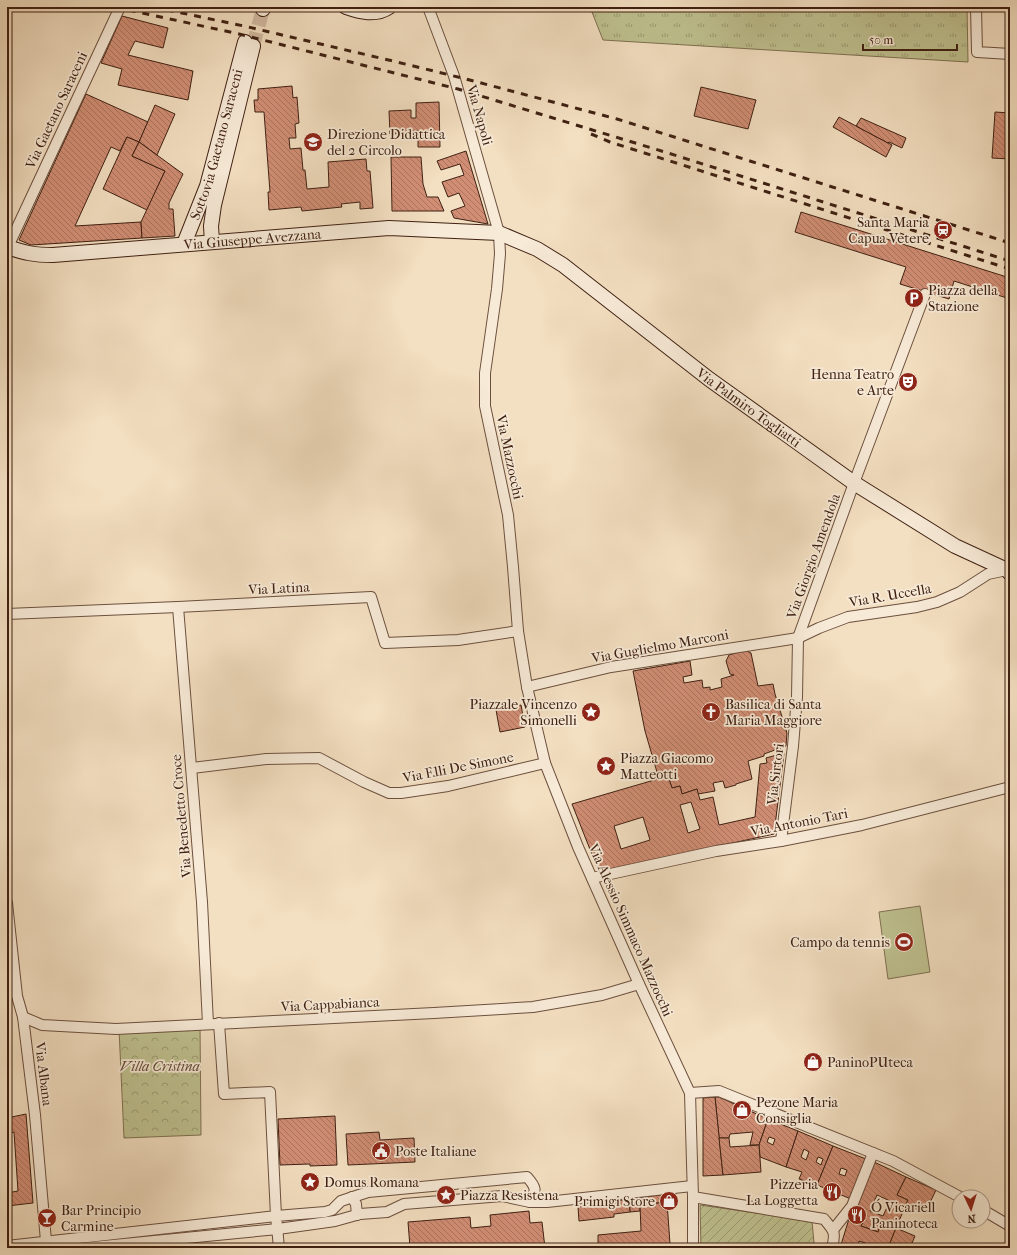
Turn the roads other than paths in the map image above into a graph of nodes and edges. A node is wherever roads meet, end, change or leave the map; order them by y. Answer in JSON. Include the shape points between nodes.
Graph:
{"nodes":[{"id":1,"x":120,"y":7,"type":"edge"},
{"id":2,"x":346,"y":7,"type":"edge"},
{"id":3,"x":389,"y":7,"type":"edge"},
{"id":4,"x":428,"y":7,"type":"edge"},
{"id":5,"x":976,"y":7,"type":"edge"},
{"id":6,"x":1010,"y":54,"type":"edge"},
{"id":7,"x":499,"y":233,"type":"junction"},
{"id":8,"x":212,"y":242,"type":"junction"},
{"id":9,"x":184,"y":244,"type":"junction"},
{"id":10,"x":7,"y":248,"type":"edge"},
{"id":11,"x":925,"y":294,"type":"dead end"},
{"id":12,"x":854,"y":483,"type":"junction"},
{"id":13,"x":1009,"y":570,"type":"edge"},
{"id":14,"x":178,"y":607,"type":"junction"},
{"id":15,"x":7,"y":614,"type":"edge"},
{"id":16,"x":518,"y":631,"type":"junction"},
{"id":17,"x":798,"y":638,"type":"junction"},
{"id":18,"x":527,"y":687,"type":"junction"},
{"id":19,"x":545,"y":763,"type":"junction"},
{"id":20,"x":192,"y":768,"type":"junction"},
{"id":21,"x":1010,"y":787,"type":"edge"},
{"id":22,"x":781,"y":841,"type":"junction"},
{"id":23,"x":592,"y":878,"type":"junction"},
{"id":24,"x":7,"y":903,"type":"edge"},
{"id":25,"x":639,"y":984,"type":"junction"},
{"id":26,"x":12,"y":995,"type":"edge"},
{"id":27,"x":23,"y":1017,"type":"junction"},
{"id":28,"x":219,"y":1023,"type":"junction"},
{"id":29,"x":208,"y":1024,"type":"junction"},
{"id":30,"x":690,"y":1093,"type":"junction"},
{"id":31,"x":873,"y":1153,"type":"junction"},
{"id":32,"x":692,"y":1186,"type":"junction"},
{"id":33,"x":951,"y":1192,"type":"edge"},
{"id":34,"x":352,"y":1197,"type":"junction"},
{"id":35,"x":693,"y":1197,"type":"junction"},
{"id":36,"x":530,"y":1202,"type":"junction"},
{"id":37,"x":276,"y":1213,"type":"junction"},
{"id":38,"x":357,"y":1215,"type":"junction"},
{"id":39,"x":991,"y":1215,"type":"edge"},
{"id":40,"x":1010,"y":1226,"type":"edge"},
{"id":41,"x":278,"y":1229,"type":"junction"},
{"id":42,"x":834,"y":1230,"type":"junction"},
{"id":43,"x":47,"y":1245,"type":"edge"},
{"id":44,"x":7,"y":1246,"type":"edge"},
{"id":45,"x":83,"y":1248,"type":"edge"},
{"id":46,"x":279,"y":1248,"type":"edge"},
{"id":47,"x":693,"y":1248,"type":"edge"},
{"id":48,"x":832,"y":1248,"type":"edge"}],
"edges":[{"from":1,"to":10,"type":"street","name":"Via Gaetano Saraceni"},
{"from":2,"to":3,"type":"street","via":[[372,13]]},
{"from":4,"to":7,"type":"street","name":"Via Napoli","via":[[454,76]]},
{"from":5,"to":6,"type":"street","via":[[977,52]]},
{"from":7,"to":8,"type":"street","name":"Via Giuseppe Avezzana","via":[[389,228]]},
{"from":7,"to":12,"type":"street","name":"Via Palmiro Togliatti","via":[[537,249],[563,265],[709,379]]},
{"from":7,"to":16,"type":"street","name":"Via Mazzocchi","via":[[500,254],[485,373],[485,406],[508,515]]},
{"from":8,"to":9,"type":"street","name":"Via Giuseppe Avezzana"},
{"from":8,"to":9,"type":"street","name":"Sottovia Gaetano Saraceni","via":[[214,205],[249,44],[207,186]]},
{"from":9,"to":10,"type":"street","name":"Via Giuseppe Avezzana","via":[[53,255],[34,255]]},
{"from":11,"to":12,"type":"street","name":"Via Giorgio Amendola"},
{"from":12,"to":13,"type":"street","name":"Via Palmiro Togliatti","via":[[955,546]]},
{"from":12,"to":17,"type":"street","name":"Via Giorgio Amendola"},
{"from":13,"to":17,"type":"street","name":"Via R. Uccella","via":[[988,574],[960,592],[937,602],[848,617]]},
{"from":14,"to":15,"type":"street","name":"Via Latina"},
{"from":14,"to":16,"type":"street","name":"Via Latina","via":[[371,597],[386,643],[458,640]]},
{"from":14,"to":20,"type":"street","name":"Via Benedetto Croce"},
{"from":16,"to":18,"type":"street","name":"Via Mazzocchi"},
{"from":17,"to":18,"type":"street","name":"Via Guglielmo Marconi","via":[[611,667]]},
{"from":17,"to":22,"type":"street","name":"Via Sirtori","via":[[793,746]]},
{"from":18,"to":19,"type":"street","name":"Via Alessio Simmaco Mazzocchi"},
{"from":19,"to":20,"type":"street","name":"Via F.lli De Simone","via":[[448,786],[401,793],[389,793],[319,758],[266,759]]},
{"from":19,"to":23,"type":"street","name":"Via Alessio Simmaco Mazzocchi"},
{"from":20,"to":29,"type":"street","name":"Via Benedetto Croce"},
{"from":21,"to":22,"type":"street","name":"Via Antonio Tari","via":[[869,823]]},
{"from":22,"to":23,"type":"street","name":"Via Antonio Tari","via":[[716,851]]},
{"from":23,"to":25,"type":"street","name":"Via Alessio Simmaco Mazzocchi"},
{"from":24,"to":26,"type":"street","name":"Via Albana"},
{"from":25,"to":28,"type":"street","name":"Via Cappabianca","via":[[602,995],[533,1007]]},
{"from":25,"to":30,"type":"street","name":"Via Alessio Simmaco Mazzocchi"},
{"from":26,"to":27,"type":"street","name":"Via Albana"},
{"from":27,"to":29,"type":"street","name":"Via Cappabianca","via":[[42,1025],[116,1029]]},
{"from":27,"to":43,"type":"street","name":"Via Albana"},
{"from":28,"to":29,"type":"street","name":"Via Cappabianca"},
{"from":28,"to":37,"type":"street","via":[[224,1094],[270,1092]]},
{"from":30,"to":31,"type":"street","via":[[719,1091]]},
{"from":30,"to":32,"type":"street","name":"Via Alessio Simmaco Mazzocchi"},
{"from":31,"to":33,"type":"street"},
{"from":31,"to":42,"type":"street","via":[[852,1206]]},
{"from":32,"to":35,"type":"street","name":"Via Alessio Simmaco Mazzocchi"},
{"from":32,"to":36,"type":"street"},
{"from":34,"to":36,"type":"street","via":[[368,1192],[527,1177],[534,1184],[535,1193]]},
{"from":34,"to":37,"type":"street","via":[[325,1212]]},
{"from":34,"to":38,"type":"street"},
{"from":35,"to":42,"type":"street","via":[[824,1219]]},
{"from":35,"to":47,"type":"street","name":"Via Alessio Simmaco Mazzocchi"},
{"from":36,"to":38,"type":"street","via":[[502,1196],[404,1204],[387,1212]]},
{"from":37,"to":41,"type":"street"},
{"from":37,"to":43,"type":"street"},
{"from":38,"to":41,"type":"street","via":[[335,1221]]},
{"from":39,"to":40,"type":"street"},
{"from":41,"to":45,"type":"street"},
{"from":41,"to":46,"type":"street"},
{"from":42,"to":48,"type":"street"},
{"from":43,"to":44,"type":"street"}]}
